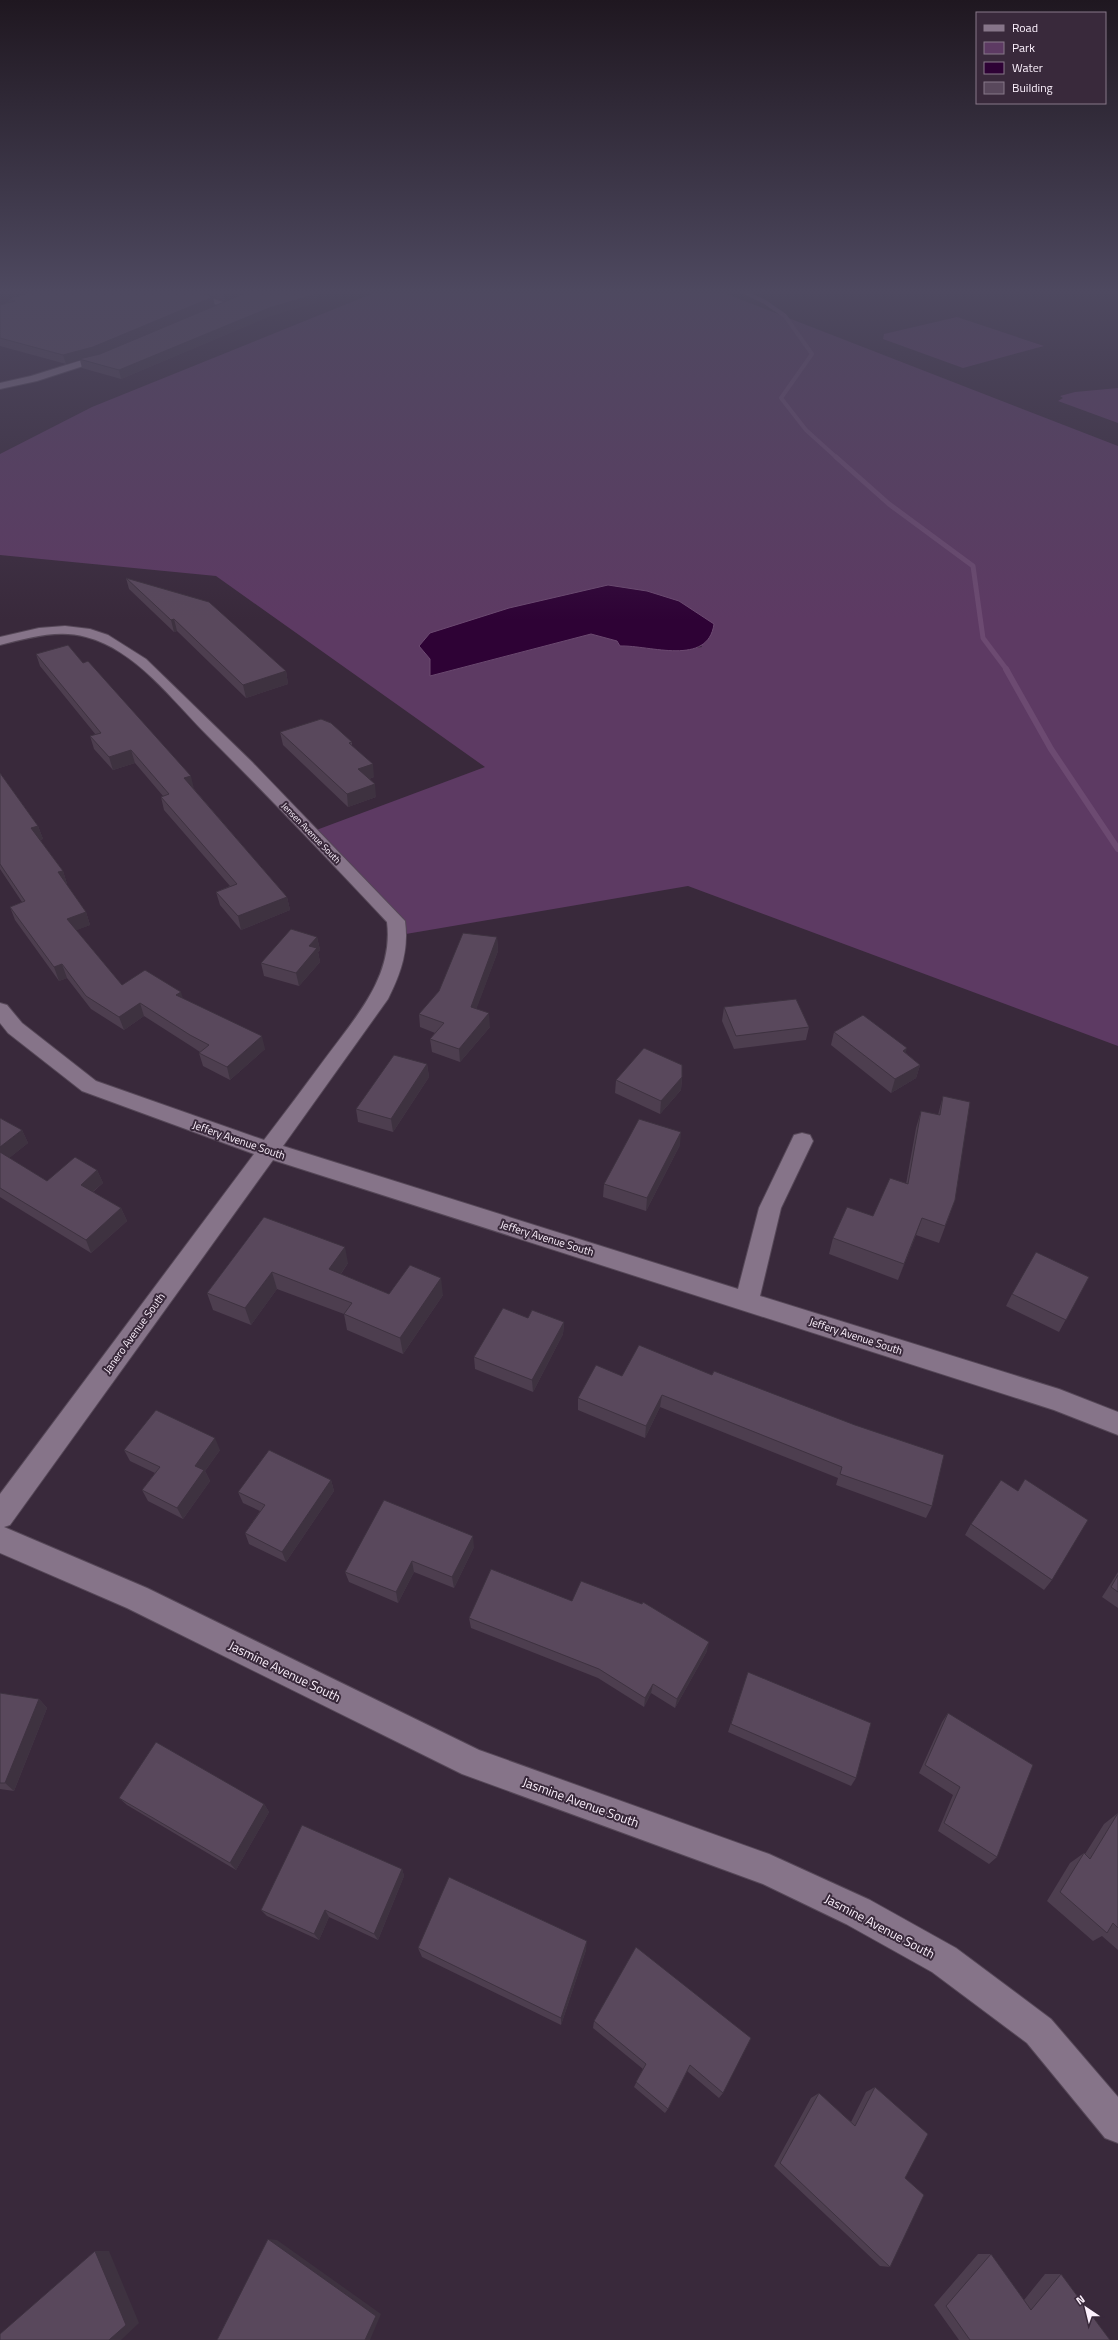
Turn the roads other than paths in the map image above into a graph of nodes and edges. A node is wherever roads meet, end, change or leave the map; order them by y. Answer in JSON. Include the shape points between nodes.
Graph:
{"nodes":[{"id":1,"x":0,"y":641,"type":"edge"},
{"id":2,"x":0,"y":1010,"type":"edge"},
{"id":3,"x":802,"y":1141,"type":"dead end"},
{"id":4,"x":269,"y":1150,"type":"junction"},
{"id":5,"x":746,"y":1301,"type":"junction"},
{"id":6,"x":1118,"y":1424,"type":"edge"},
{"id":7,"x":0,"y":1516,"type":"edge"},
{"id":8,"x":0,"y":1540,"type":"edge"},
{"id":9,"x":1118,"y":2125,"type":"edge"}],
"edges":[{"from":1,"to":4,"type":"street","name":"Jensen Avenue South","via":[[50,630],[84,631],[104,638],[131,654],[231,750],[396,921],[400,935],[391,976],[372,1009]]},
{"from":2,"to":4,"type":"street","name":"Jeffery Avenue South","via":[[15,1028],[89,1086]]},
{"from":3,"to":5,"type":"street","via":[[770,1208]]},
{"from":4,"to":5,"type":"street","name":"Jeffery Avenue South"},
{"from":4,"to":7,"type":"street","name":"Janero Avenue South"},
{"from":5,"to":6,"type":"street","name":"Jeffery Avenue South","via":[[1059,1400]]},
{"from":8,"to":9,"type":"street","name":"Jasmine Avenue South","via":[[137,1598],[473,1762],[769,1870],[858,1912],[944,1960],[1039,2031]]}]}
